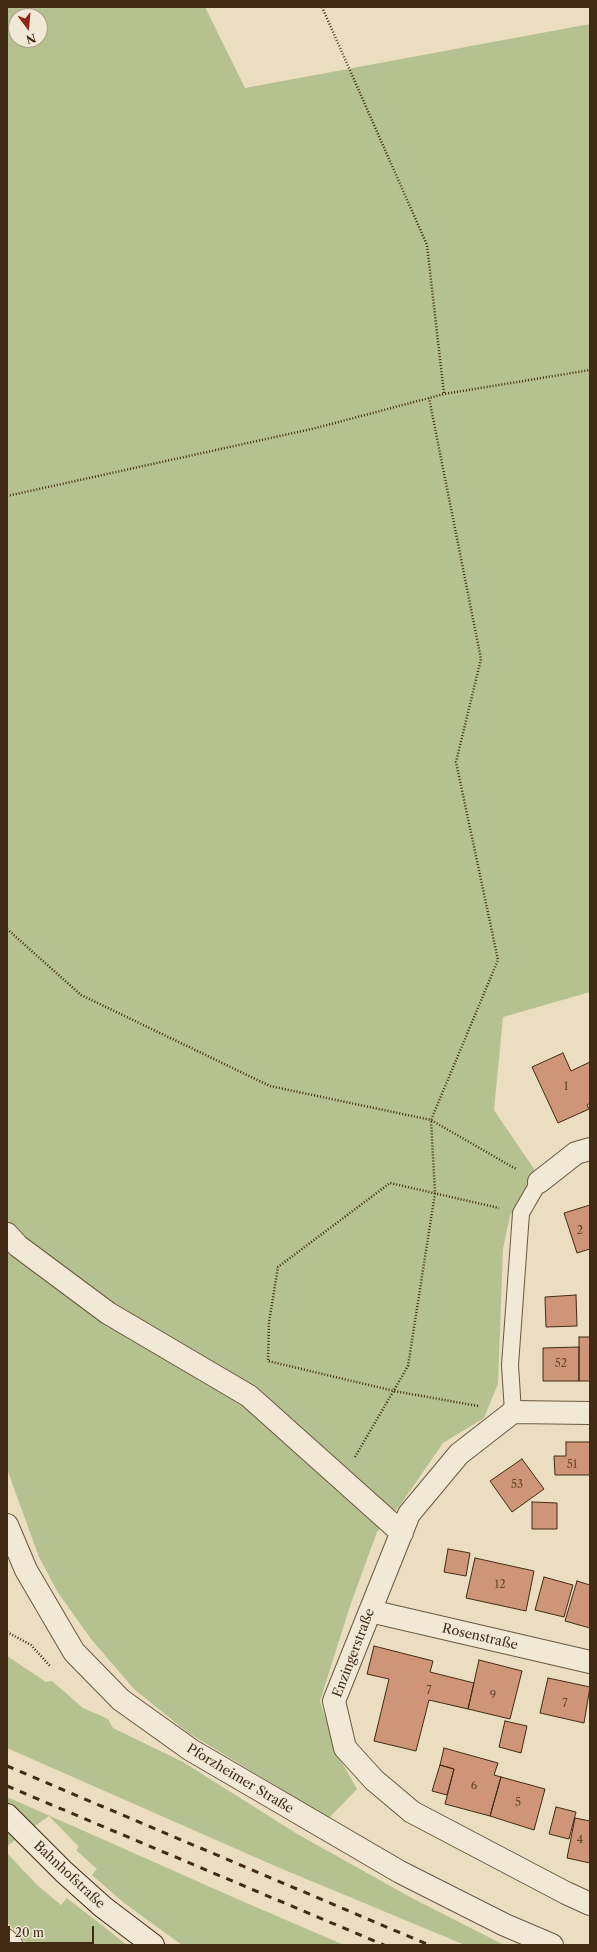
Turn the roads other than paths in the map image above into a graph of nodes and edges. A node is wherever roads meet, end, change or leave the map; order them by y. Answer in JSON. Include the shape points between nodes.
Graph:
{"nodes":[{"id":1,"x":590,"y":1149,"type":"edge"},
{"id":2,"x":539,"y":1182,"type":"joint"},
{"id":3,"x":7,"y":1234,"type":"edge"},
{"id":4,"x":513,"y":1412,"type":"junction"},
{"id":5,"x":590,"y":1413,"type":"edge"},
{"id":6,"x":7,"y":1528,"type":"edge"},
{"id":7,"x":402,"y":1533,"type":"junction"},
{"id":8,"x":370,"y":1611,"type":"junction"},
{"id":9,"x":590,"y":1662,"type":"edge"},
{"id":10,"x":7,"y":1815,"type":"edge"},
{"id":11,"x":590,"y":1904,"type":"edge"},
{"id":12,"x":7,"y":1938,"type":"edge"},
{"id":13,"x":15,"y":1945,"type":"edge"},
{"id":14,"x":153,"y":1945,"type":"edge"},
{"id":15,"x":552,"y":1945,"type":"edge"}],
"edges":[{"from":1,"to":2,"type":"street","via":[[576,1153]]},
{"from":2,"to":4,"type":"lane","via":[[521,1213],[510,1364]]},
{"from":3,"to":7,"type":"street","via":[[18,1246],[108,1313],[249,1396]]},
{"from":4,"to":5,"type":"street"},
{"from":4,"to":7,"type":"street","name":"Enzingerstraße","via":[[459,1454],[409,1514]]},
{"from":6,"to":15,"type":"street","name":"Pforzheimer Straße","via":[[26,1570],[74,1652],[121,1700],[191,1750],[400,1872],[505,1925]]},
{"from":7,"to":8,"type":"street","name":"Enzingerstraße"},
{"from":8,"to":9,"type":"street","name":"Rosenstraße"},
{"from":8,"to":11,"type":"street","name":"Enzingerstraße","via":[[334,1701],[346,1748],[374,1780],[412,1812]]},
{"from":10,"to":14,"type":"street","name":"Bahnhofstraße","via":[[103,1907]]},
{"from":12,"to":13,"type":"lane"}]}
